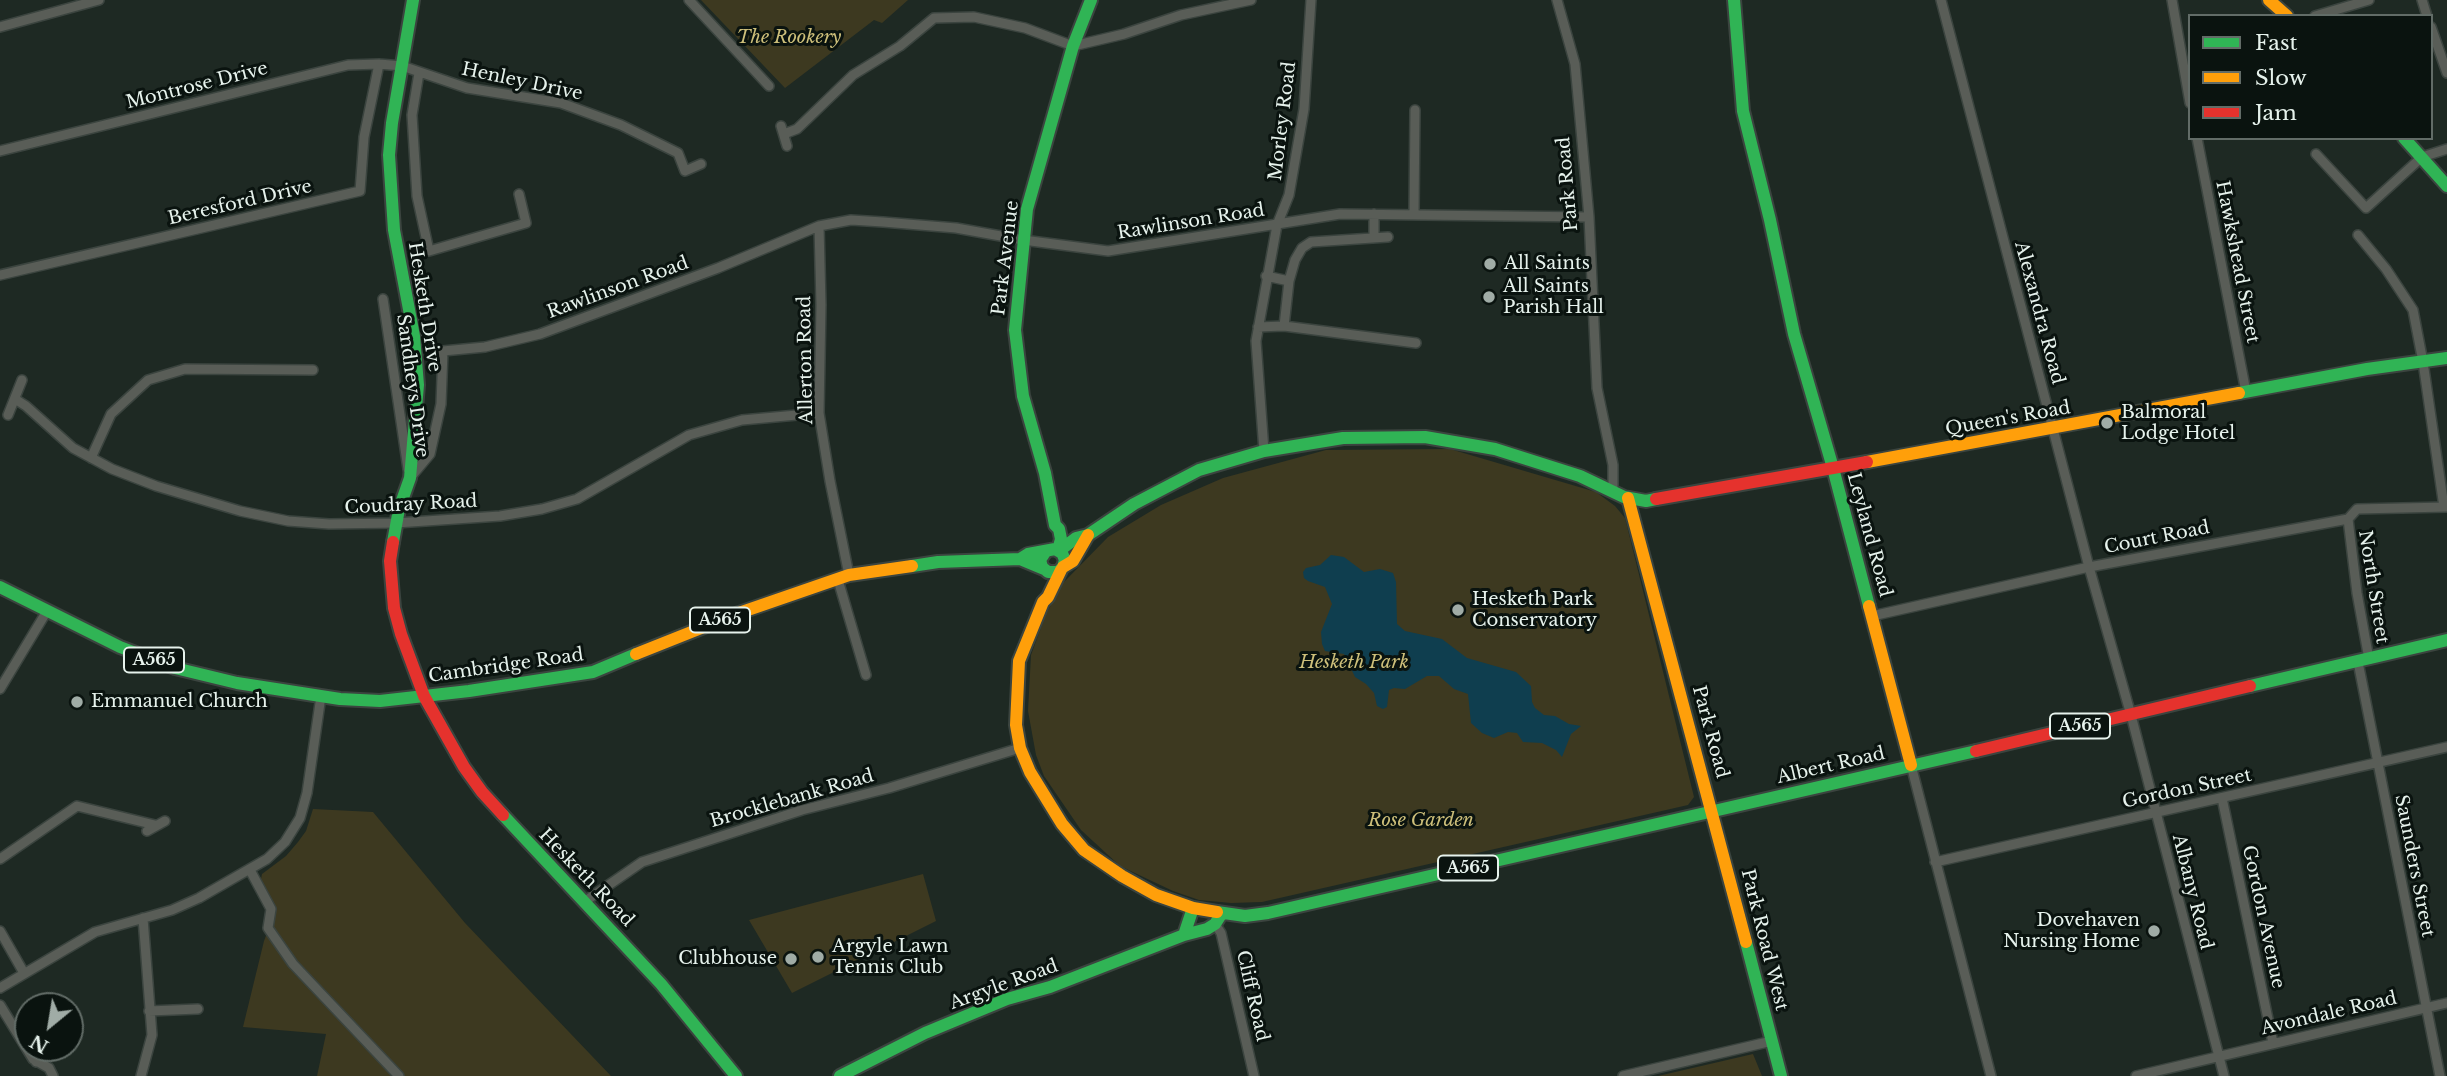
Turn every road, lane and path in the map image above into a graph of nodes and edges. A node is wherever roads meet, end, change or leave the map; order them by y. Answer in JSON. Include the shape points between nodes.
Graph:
{"nodes":[{"id":1,"x":99,"y":0,"type":"edge"},
{"id":2,"x":414,"y":0,"type":"edge"},
{"id":3,"x":689,"y":0,"type":"edge"},
{"id":4,"x":1091,"y":0,"type":"edge"},
{"id":5,"x":1251,"y":0,"type":"edge"},
{"id":6,"x":1311,"y":0,"type":"edge"},
{"id":7,"x":1557,"y":0,"type":"edge"},
{"id":8,"x":1734,"y":0,"type":"edge"},
{"id":9,"x":1941,"y":0,"type":"edge"},
{"id":10,"x":2172,"y":0,"type":"edge"},
{"id":11,"x":2269,"y":0,"type":"edge"},
{"id":12,"x":2369,"y":0,"type":"edge"},
{"id":13,"x":2285,"y":14,"type":"edge"},
{"id":14,"x":2322,"y":14,"type":"edge"},
{"id":15,"x":0,"y":27,"type":"edge"},
{"id":16,"x":2433,"y":33,"type":"edge"},
{"id":17,"x":1073,"y":46,"type":"junction"},
{"id":18,"x":379,"y":64,"type":"junction"},
{"id":19,"x":402,"y":66,"type":"junction"},
{"id":20,"x":2447,"y":73,"type":"edge"},
{"id":21,"x":419,"y":74,"type":"junction"},
{"id":22,"x":769,"y":86,"type":"dead end"},
{"id":23,"x":2188,"y":92,"type":"edge"},
{"id":24,"x":1415,"y":110,"type":"dead end"},
{"id":25,"x":2197,"y":140,"type":"edge"},
{"id":26,"x":2406,"y":140,"type":"edge"},
{"id":27,"x":787,"y":146,"type":"dead end"},
{"id":28,"x":2447,"y":149,"type":"edge"},
{"id":29,"x":0,"y":152,"type":"edge"},
{"id":30,"x":2316,"y":155,"type":"dead end"},
{"id":31,"x":2422,"y":157,"type":"junction"},
{"id":32,"x":701,"y":164,"type":"dead end"},
{"id":33,"x":2447,"y":186,"type":"edge"},
{"id":34,"x":519,"y":194,"type":"dead end"},
{"id":35,"x":1374,"y":214,"type":"junction"},
{"id":36,"x":1415,"y":214,"type":"junction"},
{"id":37,"x":1589,"y":217,"type":"junction"},
{"id":38,"x":1277,"y":225,"type":"junction"},
{"id":39,"x":819,"y":226,"type":"junction"},
{"id":40,"x":2358,"y":236,"type":"dead end"},
{"id":41,"x":1388,"y":237,"type":"dead end"},
{"id":42,"x":1374,"y":238,"type":"junction"},
{"id":43,"x":1023,"y":240,"type":"junction"},
{"id":44,"x":0,"y":275,"type":"edge"},
{"id":45,"x":1266,"y":276,"type":"junction"},
{"id":46,"x":1289,"y":281,"type":"junction"},
{"id":47,"x":383,"y":299,"type":"dead end"},
{"id":48,"x":1284,"y":326,"type":"junction"},
{"id":49,"x":1258,"y":327,"type":"junction"},
{"id":50,"x":1416,"y":343,"type":"dead end"},
{"id":51,"x":2447,"y":358,"type":"edge"},
{"id":52,"x":2423,"y":362,"type":"junction"},
{"id":53,"x":313,"y":370,"type":"dead end"},
{"id":54,"x":22,"y":380,"type":"dead end"},
{"id":55,"x":2246,"y":392,"type":"junction"},
{"id":56,"x":15,"y":399,"type":"junction"},
{"id":57,"x":819,"y":413,"type":"junction"},
{"id":58,"x":8,"y":415,"type":"dead end"},
{"id":59,"x":2053,"y":429,"type":"junction"},
{"id":60,"x":1264,"y":452,"type":"junction"},
{"id":61,"x":91,"y":458,"type":"junction"},
{"id":62,"x":1833,"y":468,"type":"junction"},
{"id":63,"x":410,"y":478,"type":"junction"},
{"id":64,"x":1613,"y":492,"type":"junction"},
{"id":65,"x":1628,"y":498,"type":"junction"},
{"id":66,"x":2445,"y":507,"type":"edge"},
{"id":67,"x":2348,"y":519,"type":"junction"},
{"id":68,"x":396,"y":523,"type":"junction"},
{"id":69,"x":1088,"y":535,"type":"junction"},
{"id":70,"x":1052,"y":551,"type":"junction"},
{"id":71,"x":1020,"y":559,"type":"junction"},
{"id":72,"x":2089,"y":567,"type":"junction"},
{"id":73,"x":1062,"y":568,"type":"junction"},
{"id":74,"x":1044,"y":570,"type":"junction"},
{"id":75,"x":843,"y":578,"type":"junction"},
{"id":76,"x":0,"y":587,"type":"edge"},
{"id":77,"x":1043,"y":602,"type":"junction"},
{"id":78,"x":47,"y":611,"type":"junction"},
{"id":79,"x":1872,"y":616,"type":"junction"},
{"id":80,"x":2447,"y":640,"type":"edge"},
{"id":81,"x":2363,"y":661,"type":"junction"},
{"id":82,"x":866,"y":675,"type":"dead end"},
{"id":83,"x":0,"y":689,"type":"edge"},
{"id":84,"x":321,"y":696,"type":"junction"},
{"id":85,"x":424,"y":696,"type":"junction"},
{"id":86,"x":2131,"y":715,"type":"junction"},
{"id":87,"x":2447,"y":747,"type":"edge"},
{"id":88,"x":1020,"y":748,"type":"junction"},
{"id":89,"x":2378,"y":764,"type":"junction"},
{"id":90,"x":1911,"y":765,"type":"junction"},
{"id":91,"x":2222,"y":798,"type":"junction"},
{"id":92,"x":2155,"y":812,"type":"junction"},
{"id":93,"x":1713,"y":813,"type":"junction"},
{"id":94,"x":156,"y":826,"type":"dead end"},
{"id":95,"x":0,"y":859,"type":"edge"},
{"id":96,"x":1935,"y":862,"type":"junction"},
{"id":97,"x":250,"y":870,"type":"junction"},
{"id":98,"x":584,"y":902,"type":"junction"},
{"id":99,"x":1193,"y":908,"type":"junction"},
{"id":100,"x":143,"y":918,"type":"junction"},
{"id":101,"x":1218,"y":919,"type":"junction"},
{"id":102,"x":0,"y":933,"type":"edge"},
{"id":103,"x":1184,"y":935,"type":"junction"},
{"id":104,"x":24,"y":973,"type":"junction"},
{"id":105,"x":0,"y":988,"type":"edge"},
{"id":106,"x":2447,"y":1003,"type":"edge"},
{"id":107,"x":0,"y":1005,"type":"edge"},
{"id":108,"x":2426,"y":1007,"type":"junction"},
{"id":109,"x":198,"y":1009,"type":"dead end"},
{"id":110,"x":149,"y":1011,"type":"junction"},
{"id":111,"x":14,"y":1027,"type":"edge"},
{"id":112,"x":1772,"y":1041,"type":"junction"},
{"id":113,"x":2273,"y":1043,"type":"junction"},
{"id":114,"x":2218,"y":1055,"type":"junction"},
{"id":115,"x":36,"y":1062,"type":"edge"},
{"id":116,"x":2442,"y":1074,"type":"edge"},
{"id":117,"x":53,"y":1076,"type":"edge"},
{"id":118,"x":141,"y":1076,"type":"edge"},
{"id":119,"x":399,"y":1076,"type":"edge"},
{"id":120,"x":736,"y":1076,"type":"edge"},
{"id":121,"x":840,"y":1076,"type":"edge"},
{"id":122,"x":1254,"y":1076,"type":"edge"},
{"id":123,"x":1623,"y":1076,"type":"edge"},
{"id":124,"x":1781,"y":1076,"type":"edge"},
{"id":125,"x":1991,"y":1076,"type":"edge"},
{"id":126,"x":2136,"y":1076,"type":"edge"},
{"id":127,"x":2224,"y":1076,"type":"edge"}],
"edges":[{"from":1,"to":15,"type":"street"},
{"from":2,"to":19,"type":"main road","name":"Hesketh Drive"},
{"from":3,"to":22,"type":"street"},
{"from":4,"to":17,"type":"main road","name":"Park Avenue"},
{"from":5,"to":17,"type":"street"},
{"from":6,"to":38,"type":"street","name":"Morley Road","via":[[1304,109],[1289,195]]},
{"from":7,"to":37,"type":"street","name":"Park Road","via":[[1575,62]]},
{"from":8,"to":62,"type":"main road","name":"Leyland Road","via":[[1743,111],[1794,334]]},
{"from":9,"to":59,"type":"street","name":"Alexandra Road"},
{"from":10,"to":23,"type":"street"},
{"from":11,"to":13,"type":"main road"},
{"from":12,"to":14,"type":"street"},
{"from":16,"to":20,"type":"street"},
{"from":17,"to":27,"type":"street","via":[[1025,28],[974,17],[934,18],[853,75],[796,129],[783,130]]},
{"from":17,"to":43,"type":"main road","name":"Park Avenue","via":[[1043,146]]},
{"from":18,"to":19,"type":"street","name":"Montrose Drive"},
{"from":18,"to":29,"type":"street","name":"Montrose Drive","via":[[348,65]]},
{"from":18,"to":44,"type":"street","name":"Beresford Drive","via":[[364,137],[360,191]]},
{"from":19,"to":21,"type":"street","name":"Henley Drive"},
{"from":19,"to":63,"type":"main road","name":"Hesketh Drive","via":[[389,155],[394,230],[414,336],[418,385]]},
{"from":21,"to":32,"type":"street","name":"Henley Drive","via":[[467,88],[562,103],[678,153],[685,171]]},
{"from":21,"to":34,"type":"street","via":[[412,116],[417,196],[429,251],[526,223]]},
{"from":24,"to":36,"type":"street"},
{"from":25,"to":55,"type":"street","name":"Hawkshead Street"},
{"from":26,"to":31,"type":"main road"},
{"from":28,"to":31,"type":"street"},
{"from":30,"to":31,"type":"street","via":[[2366,208]]},
{"from":31,"to":33,"type":"main road"},
{"from":35,"to":36,"type":"street","name":"Rawlinson Road"},
{"from":35,"to":38,"type":"street","name":"Rawlinson Road","via":[[1340,214]]},
{"from":35,"to":42,"type":"street"},
{"from":36,"to":37,"type":"street","name":"Rawlinson Road"},
{"from":37,"to":64,"type":"street","name":"Park Road","via":[[1597,388],[1613,466]]},
{"from":38,"to":43,"type":"street","name":"Rawlinson Road","via":[[1108,251]]},
{"from":38,"to":45,"type":"street","name":"Morley Road"},
{"from":39,"to":43,"type":"street","name":"Rawlinson Road","via":[[851,220],[883,222]]},
{"from":39,"to":57,"type":"street","name":"Allerton Road"},
{"from":39,"to":63,"type":"street","name":"Rawlinson Road","via":[[540,334],[443,351],[441,404],[430,454]]},
{"from":40,"to":52,"type":"street","via":[[2413,310]]},
{"from":41,"to":42,"type":"street"},
{"from":42,"to":46,"type":"street","via":[[1311,242],[1295,260]]},
{"from":43,"to":70,"type":"main road","name":"Park Avenue","via":[[1018,365],[1055,525]]},
{"from":45,"to":46,"type":"street"},
{"from":45,"to":49,"type":"street","name":"Morley Road"},
{"from":46,"to":48,"type":"street"},
{"from":47,"to":63,"type":"street","name":"Sandheys Drive"},
{"from":48,"to":49,"type":"street"},
{"from":48,"to":50,"type":"street"},
{"from":49,"to":60,"type":"street","name":"Morley Road"},
{"from":51,"to":52,"type":"main road","name":"Queen's Road"},
{"from":52,"to":55,"type":"main road","name":"Queen's Road"},
{"from":52,"to":66,"type":"street"},
{"from":53,"to":61,"type":"street","via":[[185,369],[148,380],[111,414]]},
{"from":54,"to":56,"type":"street"},
{"from":55,"to":59,"type":"main road","name":"Queen's Road"},
{"from":56,"to":58,"type":"street"},
{"from":56,"to":61,"type":"street","name":"Coudray Road"},
{"from":57,"to":68,"type":"street","name":"Coudray Road","via":[[742,420],[690,435],[577,499],[542,509]]},
{"from":57,"to":75,"type":"street","name":"Allerton Road"},
{"from":59,"to":62,"type":"main road","name":"Queen's Road"},
{"from":59,"to":72,"type":"street","name":"Alexandra Road"},
{"from":60,"to":64,"type":"main road","name":"Queen's Road","via":[[1343,438],[1425,437],[1495,449],[1580,475]]},
{"from":60,"to":69,"type":"main road","name":"Cambridge Road","via":[[1199,470],[1134,504]]},
{"from":61,"to":68,"type":"street","name":"Coudray Road","via":[[186,496],[288,522]]},
{"from":62,"to":65,"type":"main road","name":"Queen's Road","via":[[1657,500]]},
{"from":62,"to":79,"type":"main road","name":"Leyland Road"},
{"from":63,"to":68,"type":"main road","name":"Hesketh Drive"},
{"from":64,"to":65,"type":"main road","name":"Queen's Road"},
{"from":65,"to":93,"type":"main road","name":"Park Road"},
{"from":66,"to":67,"type":"street","name":"Court Road","via":[[2357,509]]},
{"from":67,"to":72,"type":"street","name":"Court Road"},
{"from":67,"to":81,"type":"street","name":"North Street"},
{"from":68,"to":85,"type":"main road","name":"Hesketh Drive","via":[[390,561],[394,608]]},
{"from":69,"to":70,"type":"main road","name":"Cambridge Road"},
{"from":69,"to":73,"type":"main road","via":[[1073,561]]},
{"from":70,"to":71,"type":"main road","name":"Cambridge Road","number":"A565"},
{"from":70,"to":73,"type":"main road","via":[[1065,560]]},
{"from":70,"to":74,"type":"main road","number":"A565","via":[[1040,560]]},
{"from":71,"to":74,"type":"main road","name":"Cambridge Road","number":"A565"},
{"from":71,"to":75,"type":"main road","name":"Cambridge Road","number":"A565","via":[[938,562]]},
{"from":72,"to":79,"type":"street","name":"Court Road"},
{"from":72,"to":86,"type":"street","name":"Alexandra Road"},
{"from":73,"to":74,"type":"main road","number":"A565","via":[[1051,573]]},
{"from":73,"to":77,"type":"main road","number":"A565"},
{"from":74,"to":77,"type":"main road","number":"A565"},
{"from":75,"to":82,"type":"street","name":"Allerton Road"},
{"from":75,"to":85,"type":"main road","name":"Cambridge Road","number":"A565","via":[[739,613],[593,672]]},
{"from":76,"to":78,"type":"main road","name":"Cambridge Road","number":"A565"},
{"from":77,"to":88,"type":"main road","number":"A565","via":[[1019,660]]},
{"from":78,"to":83,"type":"street"},
{"from":78,"to":84,"type":"main road","name":"Cambridge Road","number":"A565","via":[[174,668]]},
{"from":79,"to":90,"type":"main road","name":"Leyland Road"},
{"from":80,"to":81,"type":"main road","name":"Albert Road","number":"A565"},
{"from":81,"to":86,"type":"main road","name":"Albert Road","number":"A565"},
{"from":81,"to":89,"type":"street","name":"Saunders Street"},
{"from":84,"to":85,"type":"main road","name":"Cambridge Road","number":"A565","via":[[380,701]]},
{"from":84,"to":97,"type":"street","via":[[300,818],[285,842]]},
{"from":85,"to":98,"type":"main road","name":"Hesketh Road","via":[[482,792]]},
{"from":86,"to":90,"type":"main road","name":"Albert Road","number":"A565"},
{"from":86,"to":92,"type":"street","name":"Albany Road"},
{"from":87,"to":89,"type":"street","name":"Gordon Street"},
{"from":88,"to":98,"type":"street","name":"Brocklebank Road","via":[[802,810],[642,862]]},
{"from":88,"to":99,"type":"main road","number":"A565","via":[[1044,797],[1084,850],[1156,895]]},
{"from":89,"to":91,"type":"street","name":"Gordon Street"},
{"from":89,"to":108,"type":"street","name":"Saunders Street"},
{"from":90,"to":93,"type":"main road","name":"Albert Road","number":"A565"},
{"from":90,"to":96,"type":"street","name":"Leyland Road"},
{"from":91,"to":92,"type":"street","name":"Gordon Street"},
{"from":91,"to":113,"type":"street","name":"Gordon Avenue"},
{"from":92,"to":96,"type":"street","name":"Gordon Street"},
{"from":92,"to":114,"type":"street","name":"Albany Road"},
{"from":93,"to":101,"type":"main road","name":"Albert Road","number":"A565","via":[[1268,913]]},
{"from":93,"to":112,"type":"main road","name":"Park Road West"},
{"from":94,"to":95,"type":"street","via":[[78,806]]},
{"from":96,"to":125,"type":"street","name":"Leyland Road"},
{"from":97,"to":100,"type":"street","via":[[181,906]]},
{"from":97,"to":119,"type":"street","via":[[271,909],[268,928],[293,964]]},
{"from":98,"to":120,"type":"main road","name":"Hesketh Road","via":[[662,984]]},
{"from":99,"to":101,"type":"main road","number":"A565"},
{"from":99,"to":103,"type":"main road"},
{"from":100,"to":104,"type":"street","via":[[95,932]]},
{"from":100,"to":110,"type":"street"},
{"from":101,"to":103,"type":"main road","name":"Argyle Road","via":[[1198,933]]},
{"from":101,"to":122,"type":"street","name":"Cliff Road"},
{"from":102,"to":104,"type":"street"},
{"from":103,"to":121,"type":"main road","name":"Argyle Road","via":[[1007,999]]},
{"from":104,"to":105,"type":"street"},
{"from":106,"to":108,"type":"street","name":"Avondale Road"},
{"from":107,"to":111,"type":"street"},
{"from":108,"to":113,"type":"street","name":"Avondale Road"},
{"from":108,"to":116,"type":"street","name":"Saunders Street"},
{"from":109,"to":110,"type":"street"},
{"from":110,"to":118,"type":"street","via":[[152,1035]]},
{"from":112,"to":123,"type":"street"},
{"from":112,"to":124,"type":"main road","name":"Park Road West"},
{"from":113,"to":114,"type":"street","name":"Avondale Road"},
{"from":114,"to":126,"type":"street","name":"Avondale Road"},
{"from":114,"to":127,"type":"street","name":"Albany Road"},
{"from":115,"to":117,"type":"street","via":[[49,1068]]}]}
